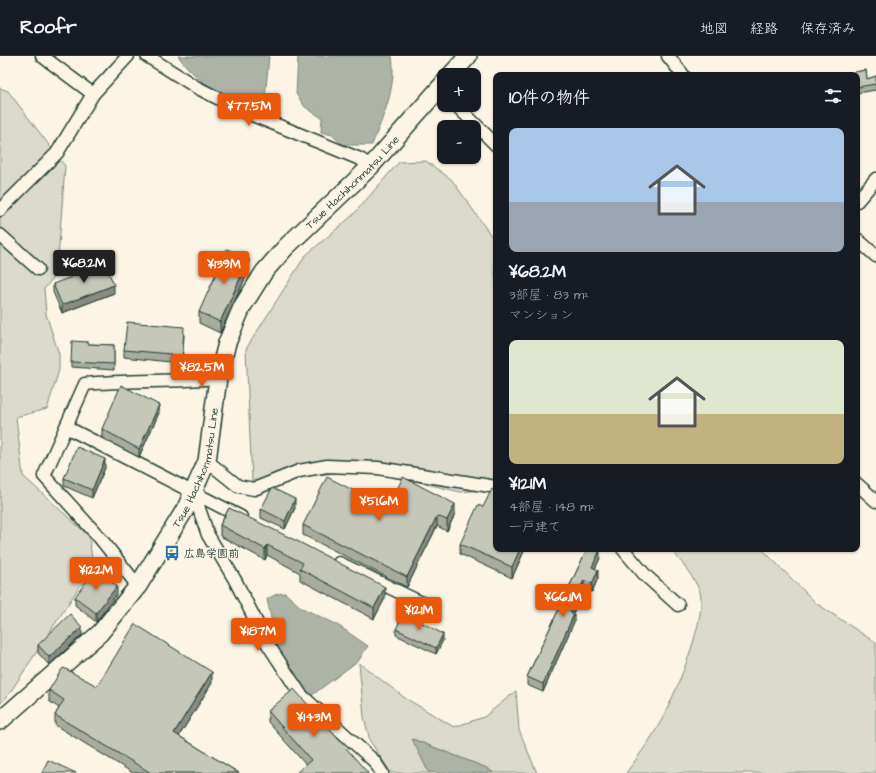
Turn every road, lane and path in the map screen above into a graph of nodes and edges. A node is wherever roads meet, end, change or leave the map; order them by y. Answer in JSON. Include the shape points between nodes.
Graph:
{"nodes":[{"id":1,"x":42,"y":56,"type":"edge"},
{"id":2,"x":128,"y":56,"type":"edge"},
{"id":3,"x":147,"y":56,"type":"edge"},
{"id":4,"x":468,"y":56,"type":"edge"},
{"id":5,"x":668,"y":56,"type":"edge"},
{"id":6,"x":457,"y":68,"type":"edge"},
{"id":7,"x":681,"y":72,"type":"edge"},
{"id":8,"x":437,"y":93,"type":"edge"},
{"id":9,"x":93,"y":94,"type":"junction"},
{"id":10,"x":463,"y":112,"type":"edge"},
{"id":11,"x":493,"y":142,"type":"edge"},
{"id":12,"x":371,"y":166,"type":"junction"},
{"id":13,"x":876,"y":179,"type":"edge"},
{"id":14,"x":860,"y":198,"type":"edge"},
{"id":15,"x":0,"y":210,"type":"edge"},
{"id":16,"x":0,"y":235,"type":"edge"},
{"id":17,"x":860,"y":242,"type":"edge"},
{"id":18,"x":876,"y":256,"type":"edge"},
{"id":19,"x":38,"y":270,"type":"dead end"},
{"id":20,"x":218,"y":378,"type":"junction"},
{"id":21,"x":66,"y":427,"type":"junction"},
{"id":22,"x":207,"y":461,"type":"junction"},
{"id":23,"x":493,"y":487,"type":"edge"},
{"id":24,"x":860,"y":487,"type":"edge"},
{"id":25,"x":194,"y":494,"type":"junction"},
{"id":26,"x":876,"y":501,"type":"edge"},
{"id":27,"x":249,"y":520,"type":"edge"},
{"id":28,"x":626,"y":552,"type":"edge"},
{"id":29,"x":325,"y":556,"type":"edge"},
{"id":30,"x":138,"y":586,"type":"junction"},
{"id":31,"x":678,"y":605,"type":"dead end"},
{"id":32,"x":430,"y":607,"type":"dead end"},
{"id":33,"x":0,"y":721,"type":"edge"},
{"id":34,"x":382,"y":773,"type":"edge"}],
"edges":[{"from":1,"to":9,"type":"street"},
{"from":2,"to":9,"type":"street"},
{"from":3,"to":12,"type":"street","via":[[196,87],[244,112],[360,159]]},
{"from":4,"to":6,"type":"main road"},
{"from":5,"to":7,"type":"street"},
{"from":8,"to":12,"type":"main road","name":"Tsue Hachihonmatsu Line"},
{"from":9,"to":15,"type":"street","via":[[56,153]]},
{"from":10,"to":11,"type":"street"},
{"from":12,"to":20,"type":"main road","name":"Tsue Hachihonmatsu Line","via":[[286,247],[264,272],[242,307],[227,343]]},
{"from":13,"to":14,"type":"street"},
{"from":16,"to":19,"type":"street"},
{"from":17,"to":18,"type":"street"},
{"from":20,"to":21,"type":"street","via":[[85,384]]},
{"from":20,"to":22,"type":"main road","name":"Tsue Hachihonmatsu Line"},
{"from":21,"to":25,"type":"street"},
{"from":21,"to":30,"type":"street","via":[[44,476],[100,538]]},
{"from":22,"to":23,"type":"street","via":[[238,486],[254,489],[299,471],[327,466],[378,468]]},
{"from":22,"to":25,"type":"main road","name":"Tsue Hachihonmatsu Line"},
{"from":24,"to":26,"type":"street"},
{"from":25,"to":27,"type":"street"},
{"from":25,"to":30,"type":"main road","name":"Tsue Hachihonmatsu Line"},
{"from":25,"to":34,"type":"street","via":[[208,535],[235,580],[266,643],[301,695],[374,761]]},
{"from":28,"to":31,"type":"street"},
{"from":29,"to":32,"type":"street"},
{"from":30,"to":33,"type":"main road","name":"Tsue Hachihonmatsu Line","via":[[100,633]]}]}
